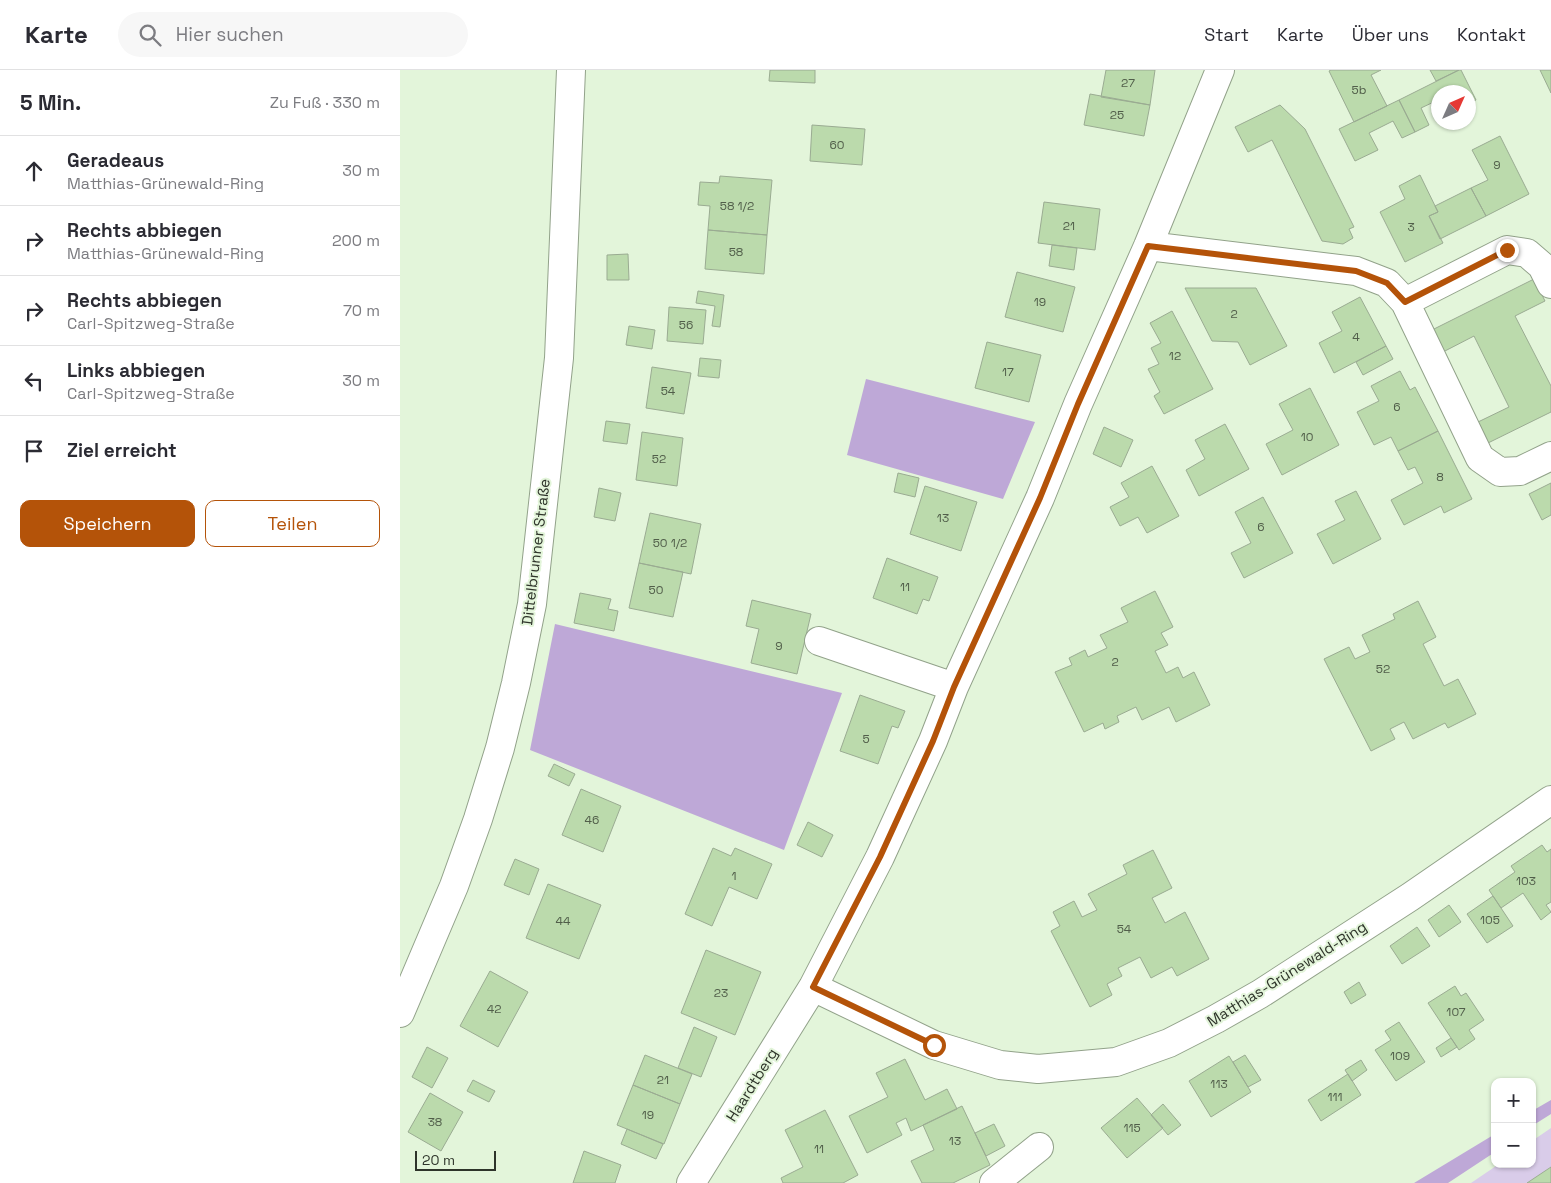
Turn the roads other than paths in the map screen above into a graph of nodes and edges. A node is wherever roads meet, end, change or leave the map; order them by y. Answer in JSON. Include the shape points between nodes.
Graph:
{"nodes":[{"id":1,"x":571,"y":70,"type":"edge"},
{"id":2,"x":1220,"y":70,"type":"edge"},
{"id":3,"x":1148,"y":246,"type":"junction"},
{"id":4,"x":1551,"y":284,"type":"edge"},
{"id":5,"x":1405,"y":302,"type":"junction"},
{"id":6,"x":1551,"y":456,"type":"edge"},
{"id":7,"x":819,"y":641,"type":"dead end"},
{"id":8,"x":954,"y":687,"type":"junction"},
{"id":9,"x":1551,"y":800,"type":"edge"},
{"id":10,"x":813,"y":987,"type":"junction"},
{"id":11,"x":400,"y":1014,"type":"edge"},
{"id":12,"x":1039,"y":1147,"type":"dead end"},
{"id":13,"x":691,"y":1183,"type":"edge"},
{"id":14,"x":994,"y":1183,"type":"edge"}],
"edges":[{"from":1,"to":11,"type":"street","name":"Dittelbrunner Straße","via":[[559,358],[532,604],[516,683],[478,819],[454,886]]},
{"from":2,"to":3,"type":"street"},
{"from":3,"to":5,"type":"street","via":[[1356,271],[1387,283]]},
{"from":3,"to":8,"type":"street","via":[[1040,498]]},
{"from":4,"to":5,"type":"street","via":[[1542,266],[1527,253],[1507,250]]},
{"from":5,"to":6,"type":"street","via":[[1480,458],[1500,472],[1520,471]]},
{"from":7,"to":8,"type":"street"},
{"from":8,"to":10,"type":"street","via":[[880,857]]},
{"from":9,"to":10,"type":"street","name":"Matthias-Grünewald-Ring","via":[[1260,994],[1169,1043],[1116,1062],[1038,1069],[1000,1065],[934,1045]]},
{"from":10,"to":13,"type":"street","name":"Haardtberg"},
{"from":12,"to":14,"type":"street"}]}
